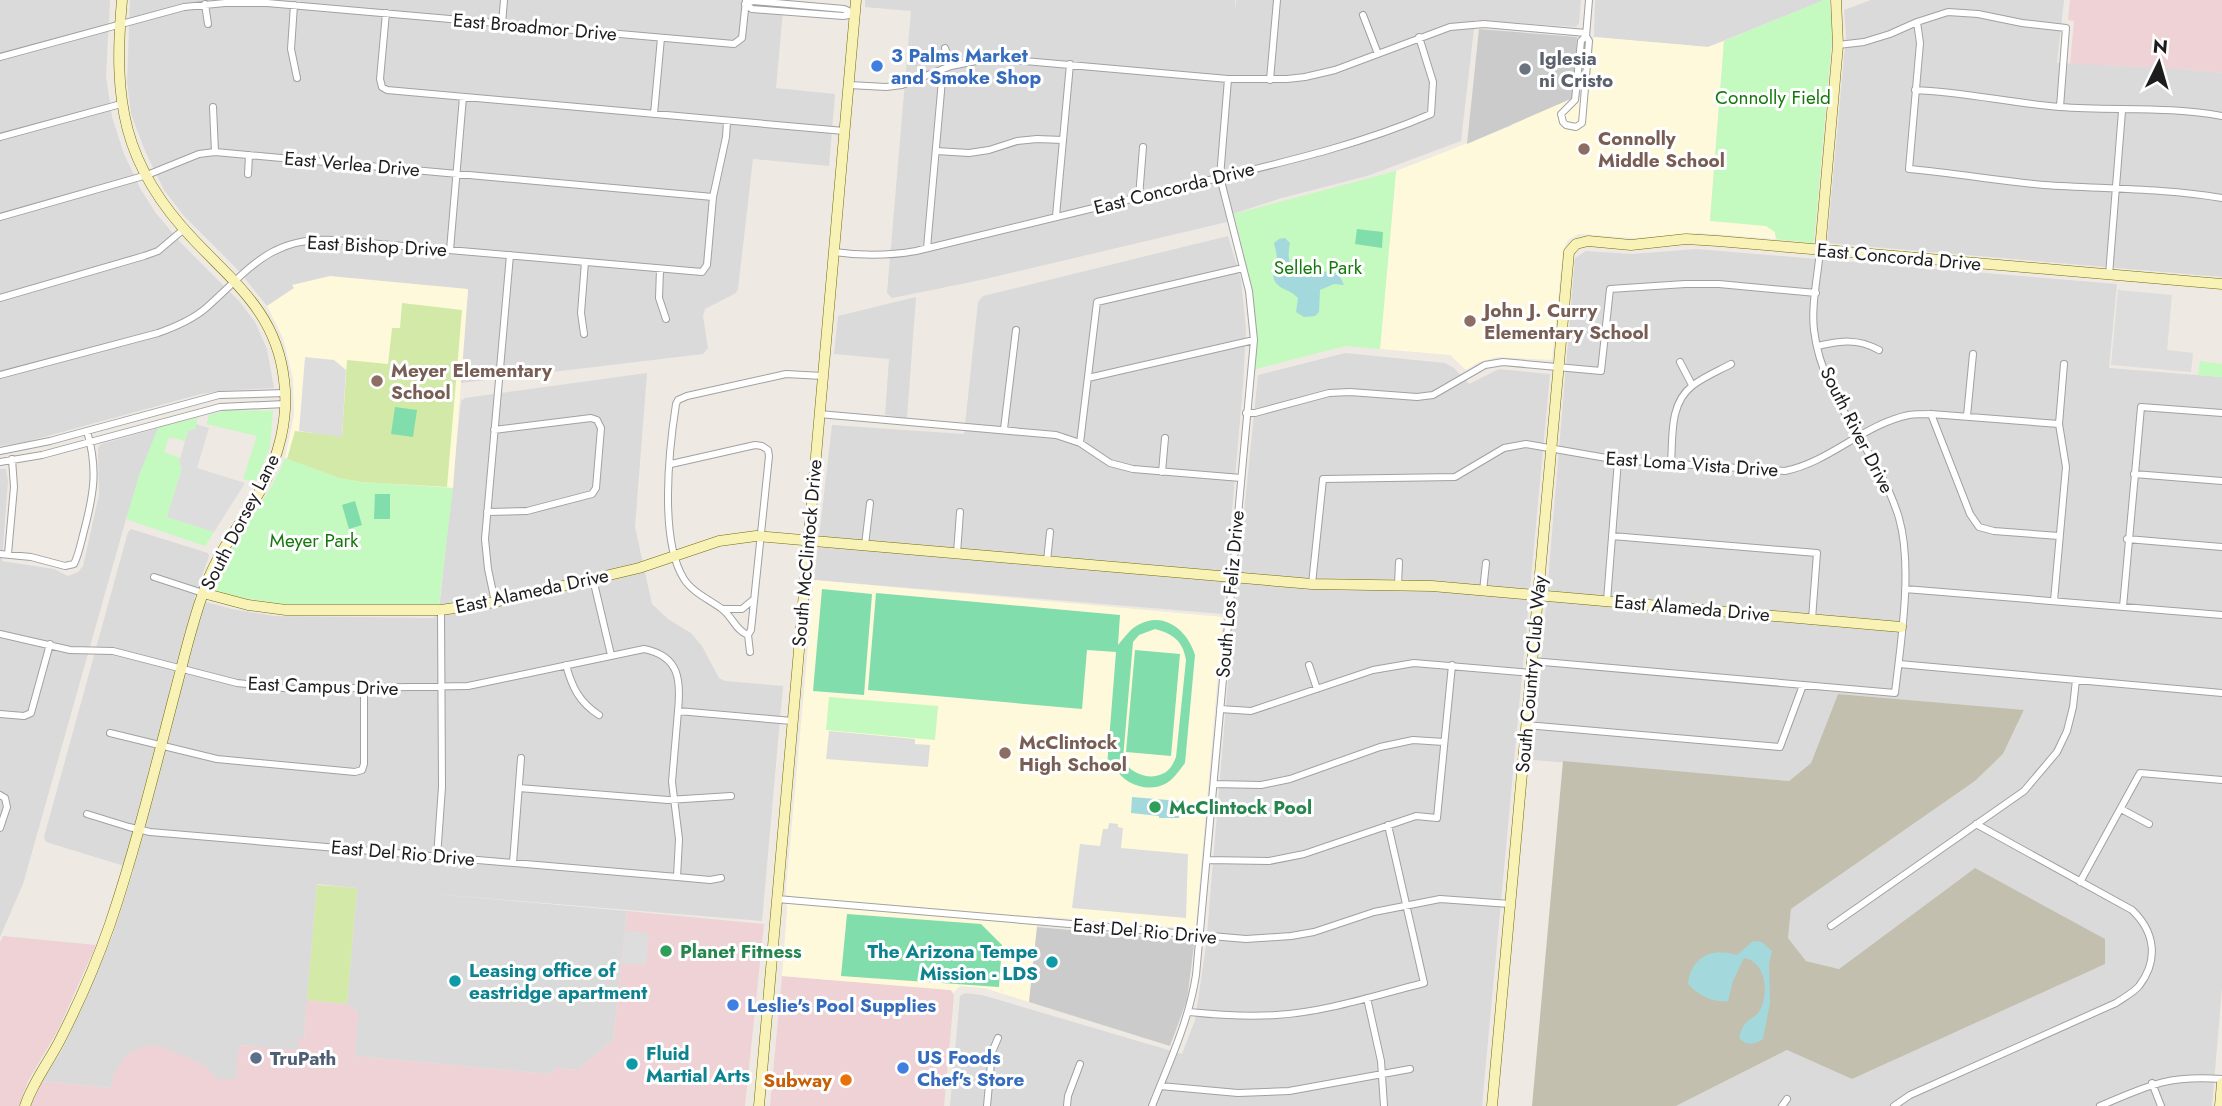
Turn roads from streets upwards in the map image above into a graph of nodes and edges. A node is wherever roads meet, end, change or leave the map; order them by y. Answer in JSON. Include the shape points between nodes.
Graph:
{"nodes":[{"id":1,"x":122,"y":0,"type":"edge"},
{"id":2,"x":504,"y":0,"type":"edge"},
{"id":3,"x":856,"y":0,"type":"edge"},
{"id":4,"x":1277,"y":0,"type":"edge"},
{"id":5,"x":1589,"y":0,"type":"edge"},
{"id":6,"x":1836,"y":0,"type":"edge"},
{"id":7,"x":746,"y":2,"type":"edge"},
{"id":8,"x":205,"y":4,"type":"junction"},
{"id":9,"x":293,"y":5,"type":"junction"},
{"id":10,"x":386,"y":13,"type":"junction"},
{"id":11,"x":855,"y":14,"type":"junction"},
{"id":12,"x":1363,"y":15,"type":"dead end"},
{"id":13,"x":1917,"y":22,"type":"junction"},
{"id":14,"x":208,"y":24,"type":"dead end"},
{"id":15,"x":502,"y":24,"type":"junction"},
{"id":16,"x":120,"y":25,"type":"junction"},
{"id":17,"x":1586,"y":34,"type":"junction"},
{"id":18,"x":1419,"y":37,"type":"junction"},
{"id":19,"x":661,"y":38,"type":"junction"},
{"id":20,"x":1838,"y":45,"type":"junction"},
{"id":21,"x":945,"y":48,"type":"dead end"},
{"id":22,"x":1378,"y":54,"type":"junction"},
{"id":23,"x":0,"y":57,"type":"edge"},
{"id":24,"x":1070,"y":64,"type":"junction"},
{"id":25,"x":951,"y":66,"type":"junction"},
{"id":26,"x":943,"y":69,"type":"junction"},
{"id":27,"x":297,"y":78,"type":"dead end"},
{"id":28,"x":1228,"y":79,"type":"junction"},
{"id":29,"x":1270,"y":80,"type":"junction"},
{"id":30,"x":849,"y":85,"type":"junction"},
{"id":31,"x":1915,"y":90,"type":"junction"},
{"id":32,"x":463,"y":97,"type":"junction"},
{"id":33,"x":121,"y":104,"type":"junction"},
{"id":34,"x":213,"y":107,"type":"dead end"},
{"id":35,"x":2060,"y":107,"type":"junction"},
{"id":36,"x":2122,"y":111,"type":"junction"},
{"id":37,"x":654,"y":114,"type":"junction"},
{"id":38,"x":2222,"y":116,"type":"edge"},
{"id":39,"x":727,"y":121,"type":"junction"},
{"id":40,"x":844,"y":131,"type":"junction"},
{"id":41,"x":0,"y":137,"type":"edge"},
{"id":42,"x":1063,"y":140,"type":"junction"},
{"id":43,"x":1143,"y":147,"type":"dead end"},
{"id":44,"x":215,"y":152,"type":"junction"},
{"id":45,"x":936,"y":152,"type":"junction"},
{"id":46,"x":249,"y":155,"type":"junction"},
{"id":47,"x":248,"y":174,"type":"dead end"},
{"id":48,"x":457,"y":174,"type":"junction"},
{"id":49,"x":146,"y":175,"type":"junction"},
{"id":50,"x":1220,"y":177,"type":"junction"},
{"id":51,"x":2117,"y":190,"type":"junction"},
{"id":52,"x":713,"y":197,"type":"junction"},
{"id":53,"x":1139,"y":197,"type":"junction"},
{"id":54,"x":2222,"y":198,"type":"edge"},
{"id":55,"x":1056,"y":216,"type":"junction"},
{"id":56,"x":0,"y":217,"type":"edge"},
{"id":57,"x":184,"y":229,"type":"junction"},
{"id":58,"x":1576,"y":244,"type":"joint"},
{"id":59,"x":927,"y":248,"type":"junction"},
{"id":60,"x":450,"y":250,"type":"junction"},
{"id":61,"x":1820,"y":250,"type":"junction"},
{"id":62,"x":834,"y":252,"type":"junction"},
{"id":63,"x":510,"y":255,"type":"junction"},
{"id":64,"x":585,"y":262,"type":"junction"},
{"id":65,"x":660,"y":268,"type":"junction"},
{"id":66,"x":1243,"y":268,"type":"junction"},
{"id":67,"x":2109,"y":275,"type":"junction"},
{"id":68,"x":234,"y":279,"type":"junction"},
{"id":69,"x":2222,"y":285,"type":"edge"},
{"id":70,"x":1816,"y":293,"type":"junction"},
{"id":71,"x":0,"y":298,"type":"edge"},
{"id":72,"x":666,"y":319,"type":"dead end"},
{"id":73,"x":1016,"y":330,"type":"dead end"},
{"id":74,"x":584,"y":334,"type":"dead end"},
{"id":75,"x":1254,"y":340,"type":"junction"},
{"id":76,"x":1817,"y":346,"type":"junction"},
{"id":77,"x":1879,"y":350,"type":"dead end"},
{"id":78,"x":1973,"y":354,"type":"dead end"},
{"id":79,"x":1680,"y":362,"type":"dead end"},
{"id":80,"x":1731,"y":364,"type":"dead end"},
{"id":81,"x":2064,"y":364,"type":"dead end"},
{"id":82,"x":1559,"y":367,"type":"junction"},
{"id":83,"x":0,"y":375,"type":"edge"},
{"id":84,"x":822,"y":376,"type":"junction"},
{"id":85,"x":1088,"y":378,"type":"junction"},
{"id":86,"x":1692,"y":385,"type":"junction"},
{"id":87,"x":285,"y":393,"type":"junction"},
{"id":88,"x":285,"y":404,"type":"junction"},
{"id":89,"x":1246,"y":413,"type":"junction"},
{"id":90,"x":2222,"y":413,"type":"edge"},
{"id":91,"x":819,"y":414,"type":"junction"},
{"id":92,"x":1931,"y":414,"type":"junction"},
{"id":93,"x":1966,"y":416,"type":"junction"},
{"id":94,"x":2059,"y":424,"type":"junction"},
{"id":95,"x":1004,"y":429,"type":"junction"},
{"id":96,"x":494,"y":430,"type":"junction"},
{"id":97,"x":87,"y":431,"type":"junction"},
{"id":98,"x":1860,"y":437,"type":"junction"},
{"id":99,"x":1166,"y":438,"type":"dead end"},
{"id":100,"x":90,"y":442,"type":"junction"},
{"id":101,"x":1080,"y":443,"type":"junction"},
{"id":102,"x":1552,"y":447,"type":"junction"},
{"id":103,"x":10,"y":450,"type":"junction"},
{"id":104,"x":0,"y":451,"type":"edge"},
{"id":105,"x":1618,"y":460,"type":"junction"},
{"id":106,"x":12,"y":461,"type":"junction"},
{"id":107,"x":0,"y":463,"type":"edge"},
{"id":108,"x":1671,"y":463,"type":"junction"},
{"id":109,"x":671,"y":464,"type":"junction"},
{"id":110,"x":1162,"y":472,"type":"junction"},
{"id":111,"x":2134,"y":474,"type":"junction"},
{"id":112,"x":1241,"y":478,"type":"junction"},
{"id":113,"x":2222,"y":481,"type":"edge"},
{"id":114,"x":870,"y":503,"type":"dead end"},
{"id":115,"x":487,"y":512,"type":"junction"},
{"id":116,"x":960,"y":512,"type":"dead end"},
{"id":117,"x":1050,"y":532,"type":"dead end"},
{"id":118,"x":762,"y":536,"type":"junction"},
{"id":119,"x":1612,"y":536,"type":"junction"},
{"id":120,"x":2059,"y":536,"type":"junction"},
{"id":121,"x":2127,"y":539,"type":"junction"},
{"id":122,"x":808,"y":540,"type":"junction"},
{"id":123,"x":865,"y":545,"type":"junction"},
{"id":124,"x":2222,"y":547,"type":"edge"},
{"id":125,"x":957,"y":553,"type":"junction"},
{"id":126,"x":4,"y":554,"type":"edge"},
{"id":127,"x":675,"y":556,"type":"junction"},
{"id":128,"x":1047,"y":561,"type":"junction"},
{"id":129,"x":1399,"y":562,"type":"dead end"},
{"id":130,"x":1486,"y":563,"type":"dead end"},
{"id":131,"x":154,"y":577,"type":"dead end"},
{"id":132,"x":1232,"y":577,"type":"junction"},
{"id":133,"x":593,"y":579,"type":"junction"},
{"id":134,"x":1312,"y":584,"type":"junction"},
{"id":135,"x":1398,"y":585,"type":"junction"},
{"id":136,"x":1905,"y":589,"type":"junction"},
{"id":137,"x":1483,"y":591,"type":"junction"},
{"id":138,"x":203,"y":593,"type":"junction"},
{"id":139,"x":757,"y":594,"type":"junction"},
{"id":140,"x":1538,"y":596,"type":"junction"},
{"id":141,"x":1607,"y":601,"type":"junction"},
{"id":142,"x":2054,"y":601,"type":"junction"},
{"id":143,"x":495,"y":602,"type":"junction"},
{"id":144,"x":2123,"y":607,"type":"junction"},
{"id":145,"x":723,"y":609,"type":"junction"},
{"id":146,"x":440,"y":610,"type":"junction"},
{"id":147,"x":2222,"y":615,"type":"edge"},
{"id":148,"x":1812,"y":619,"type":"junction"},
{"id":149,"x":1901,"y":627,"type":"junction"},
{"id":150,"x":0,"y":634,"type":"edge"},
{"id":151,"x":748,"y":635,"type":"junction"},
{"id":152,"x":50,"y":645,"type":"junction"},
{"id":153,"x":750,"y":652,"type":"dead end"},
{"id":154,"x":611,"y":655,"type":"junction"},
{"id":155,"x":1899,"y":664,"type":"junction"},
{"id":156,"x":1309,"y":665,"type":"dead end"},
{"id":157,"x":1452,"y":665,"type":"junction"},
{"id":158,"x":566,"y":666,"type":"junction"},
{"id":159,"x":1531,"y":667,"type":"junction"},
{"id":160,"x":181,"y":670,"type":"junction"},
{"id":161,"x":2076,"y":680,"type":"junction"},
{"id":162,"x":1803,"y":685,"type":"junction"},
{"id":163,"x":364,"y":688,"type":"junction"},
{"id":164,"x":441,"y":688,"type":"junction"},
{"id":165,"x":1317,"y":690,"type":"junction"},
{"id":166,"x":2222,"y":693,"type":"edge"},
{"id":167,"x":1220,"y":709,"type":"junction"},
{"id":168,"x":678,"y":711,"type":"junction"},
{"id":169,"x":0,"y":714,"type":"edge"},
{"id":170,"x":599,"y":715,"type":"dead end"},
{"id":171,"x":792,"y":721,"type":"junction"},
{"id":172,"x":1526,"y":725,"type":"junction"},
{"id":173,"x":110,"y":733,"type":"dead end"},
{"id":174,"x":1444,"y":741,"type":"junction"},
{"id":175,"x":161,"y":747,"type":"junction"},
{"id":176,"x":521,"y":758,"type":"dead end"},
{"id":177,"x":2222,"y":780,"type":"edge"},
{"id":178,"x":1214,"y":784,"type":"junction"},
{"id":179,"x":519,"y":788,"type":"junction"},
{"id":180,"x":731,"y":796,"type":"dead end"},
{"id":181,"x":3,"y":797,"type":"edge"},
{"id":182,"x":674,"y":800,"type":"junction"},
{"id":183,"x":2121,"y":808,"type":"junction"},
{"id":184,"x":87,"y":814,"type":"dead end"},
{"id":185,"x":1976,"y":824,"type":"junction"},
{"id":186,"x":2149,"y":824,"type":"dead end"},
{"id":187,"x":1388,"y":825,"type":"junction"},
{"id":188,"x":0,"y":828,"type":"edge"},
{"id":189,"x":139,"y":830,"type":"junction"},
{"id":190,"x":437,"y":857,"type":"junction"},
{"id":191,"x":1207,"y":860,"type":"junction"},
{"id":192,"x":513,"y":863,"type":"junction"},
{"id":193,"x":677,"y":877,"type":"junction"},
{"id":194,"x":721,"y":878,"type":"dead end"},
{"id":195,"x":2080,"y":882,"type":"junction"},
{"id":196,"x":777,"y":899,"type":"junction"},
{"id":197,"x":1406,"y":904,"type":"junction"},
{"id":198,"x":1510,"y":904,"type":"junction"},
{"id":199,"x":1831,"y":926,"type":"dead end"},
{"id":200,"x":1200,"y":936,"type":"junction"},
{"id":201,"x":1367,"y":998,"type":"junction"},
{"id":202,"x":1189,"y":1012,"type":"junction"},
{"id":203,"x":998,"y":1038,"type":"dead end"},
{"id":204,"x":1080,"y":1064,"type":"dead end"},
{"id":205,"x":1410,"y":1069,"type":"dead end"},
{"id":206,"x":1383,"y":1073,"type":"junction"},
{"id":207,"x":2222,"y":1081,"type":"edge"},
{"id":208,"x":2152,"y":1083,"type":"junction"},
{"id":209,"x":1160,"y":1086,"type":"junction"},
{"id":210,"x":1787,"y":1098,"type":"dead end"},
{"id":211,"x":25,"y":1106,"type":"edge"},
{"id":212,"x":759,"y":1106,"type":"edge"},
{"id":213,"x":987,"y":1106,"type":"edge"},
{"id":214,"x":1067,"y":1106,"type":"edge"},
{"id":215,"x":1152,"y":1106,"type":"edge"},
{"id":216,"x":1384,"y":1106,"type":"edge"},
{"id":217,"x":1492,"y":1106,"type":"edge"},
{"id":218,"x":1782,"y":1106,"type":"edge"},
{"id":219,"x":1894,"y":1106,"type":"edge"},
{"id":220,"x":2100,"y":1106,"type":"edge"},
{"id":221,"x":2161,"y":1106,"type":"edge"},
{"id":222,"x":2220,"y":1106,"type":"edge"}],
"edges":[{"from":1,"to":16,"type":"street","name":"South Dorsey Lane"},
{"from":2,"to":15,"type":"street"},
{"from":3,"to":11,"type":"street","name":"South McClintock Drive"},
{"from":4,"to":29,"type":"street"},
{"from":5,"to":17,"type":"street"},
{"from":6,"to":20,"type":"street","name":"South River Drive"},
{"from":7,"to":11,"type":"street","via":[[752,9]]},
{"from":7,"to":19,"type":"street","name":"East Broadmor Drive","via":[[743,35],[737,43]]},
{"from":8,"to":9,"type":"street","name":"East Broadmor Drive"},
{"from":8,"to":14,"type":"street"},
{"from":8,"to":16,"type":"street","name":"East Broadmor Drive"},
{"from":9,"to":10,"type":"street","name":"East Broadmor Drive"},
{"from":9,"to":27,"type":"street","via":[[291,43]]},
{"from":10,"to":15,"type":"street","name":"East Broadmor Drive"},
{"from":10,"to":32,"type":"street","via":[[382,87]]},
{"from":11,"to":30,"type":"street","name":"South McClintock Drive"},
{"from":12,"to":22,"type":"street"},
{"from":13,"to":20,"type":"street","via":[[1871,40]]},
{"from":13,"to":31,"type":"street","via":[[1920,43]]},
{"from":13,"to":35,"type":"street","via":[[1948,12],[2066,28]]},
{"from":15,"to":19,"type":"street","name":"East Broadmor Drive"},
{"from":16,"to":23,"type":"street","name":"East Broadmor Drive"},
{"from":16,"to":33,"type":"street","name":"South Dorsey Lane"},
{"from":17,"to":17,"type":"street","via":[[1581,41],[1575,100],[1561,114],[1571,127],[1582,123]]},
{"from":17,"to":18,"type":"street","via":[[1476,24]]},
{"from":18,"to":22,"type":"street"},
{"from":18,"to":50,"type":"street","name":"East Concorda Drive","via":[[1433,82],[1431,114],[1364,141]]},
{"from":19,"to":37,"type":"street"},
{"from":20,"to":61,"type":"street","name":"South River Drive"},
{"from":21,"to":25,"type":"street"},
{"from":22,"to":29,"type":"street","via":[[1306,78]]},
{"from":24,"to":25,"type":"street","via":[[991,58]]},
{"from":24,"to":28,"type":"street"},
{"from":24,"to":42,"type":"street"},
{"from":25,"to":26,"type":"street"},
{"from":26,"to":30,"type":"street","via":[[902,85]]},
{"from":26,"to":45,"type":"street"},
{"from":28,"to":29,"type":"street"},
{"from":28,"to":50,"type":"street","name":"South Los Feliz Drive"},
{"from":30,"to":40,"type":"street","name":"South McClintock Drive"},
{"from":31,"to":35,"type":"street"},
{"from":31,"to":51,"type":"street","via":[[1909,169]]},
{"from":32,"to":37,"type":"street"},
{"from":32,"to":48,"type":"street"},
{"from":33,"to":41,"type":"street"},
{"from":33,"to":49,"type":"street","name":"South Dorsey Lane"},
{"from":34,"to":44,"type":"street"},
{"from":35,"to":36,"type":"street"},
{"from":36,"to":38,"type":"street"},
{"from":36,"to":51,"type":"street"},
{"from":37,"to":39,"type":"street"},
{"from":39,"to":40,"type":"street"},
{"from":39,"to":52,"type":"street"},
{"from":40,"to":62,"type":"street","name":"South McClintock Drive"},
{"from":42,"to":45,"type":"street","via":[[1017,141],[970,153]]},
{"from":42,"to":55,"type":"street"},
{"from":43,"to":53,"type":"street"},
{"from":44,"to":46,"type":"street","name":"East Verlea Drive"},
{"from":44,"to":49,"type":"street","name":"East Verlea Drive","via":[[184,158]]},
{"from":45,"to":59,"type":"street"},
{"from":46,"to":47,"type":"street"},
{"from":46,"to":48,"type":"street","name":"East Verlea Drive"},
{"from":48,"to":52,"type":"street","name":"East Verlea Drive"},
{"from":48,"to":60,"type":"street"},
{"from":49,"to":56,"type":"street","name":"East Verlea Drive"},
{"from":49,"to":57,"type":"street","name":"South Dorsey Lane"},
{"from":50,"to":53,"type":"street","name":"East Concorda Drive"},
{"from":50,"to":66,"type":"street","name":"South Los Feliz Drive"},
{"from":51,"to":54,"type":"street"},
{"from":51,"to":67,"type":"street"},
{"from":52,"to":65,"type":"street","name":"East Bishop Drive","via":[[704,271]]},
{"from":53,"to":55,"type":"street","name":"East Concorda Drive"},
{"from":55,"to":59,"type":"street","name":"East Concorda Drive"},
{"from":57,"to":68,"type":"street","name":"South Dorsey Lane"},
{"from":57,"to":71,"type":"street","via":[[158,251]]},
{"from":58,"to":61,"type":"street","name":"East Concorda Drive","via":[[1686,239]]},
{"from":58,"to":82,"type":"street","name":"South Country Club Way","via":[[1569,252]]},
{"from":59,"to":62,"type":"street","name":"East Concorda Drive","via":[[887,255]]},
{"from":60,"to":63,"type":"street","name":"East Bishop Drive"},
{"from":60,"to":68,"type":"street","name":"East Bishop Drive","via":[[303,241],[268,253]]},
{"from":61,"to":67,"type":"street","name":"East Concorda Drive"},
{"from":61,"to":70,"type":"street","name":"South River Drive"},
{"from":62,"to":84,"type":"street","name":"South McClintock Drive"},
{"from":63,"to":64,"type":"street","name":"East Bishop Drive"},
{"from":63,"to":96,"type":"street"},
{"from":64,"to":65,"type":"street","name":"East Bishop Drive"},
{"from":64,"to":74,"type":"street"},
{"from":65,"to":72,"type":"street","via":[[659,293]]},
{"from":66,"to":75,"type":"street","name":"South Los Feliz Drive"},
{"from":66,"to":85,"type":"street","via":[[1097,302]]},
{"from":67,"to":69,"type":"street","name":"East Concorda Drive"},
{"from":68,"to":83,"type":"street","name":"East Bishop Drive","via":[[204,310],[180,325]]},
{"from":68,"to":87,"type":"street","name":"South Dorsey Lane","via":[[268,327],[280,356]]},
{"from":70,"to":76,"type":"street","name":"South River Drive"},
{"from":70,"to":82,"type":"street","via":[[1719,284],[1610,289],[1601,371]]},
{"from":73,"to":95,"type":"street"},
{"from":75,"to":85,"type":"street"},
{"from":75,"to":89,"type":"street","name":"South Los Feliz Drive"},
{"from":76,"to":77,"type":"street","via":[[1864,342]]},
{"from":76,"to":98,"type":"street","name":"South River Drive","via":[[1835,397]]},
{"from":78,"to":93,"type":"street"},
{"from":79,"to":86,"type":"street"},
{"from":80,"to":86,"type":"street"},
{"from":81,"to":94,"type":"street"},
{"from":82,"to":89,"type":"street","via":[[1503,362],[1485,365],[1433,395],[1329,393]]},
{"from":82,"to":102,"type":"street","name":"South Country Club Way"},
{"from":84,"to":91,"type":"street","name":"South McClintock Drive"},
{"from":84,"to":109,"type":"street","via":[[778,376],[678,400]]},
{"from":85,"to":101,"type":"street"},
{"from":86,"to":108,"type":"street","via":[[1680,398],[1674,416]]},
{"from":87,"to":88,"type":"street","name":"South Dorsey Lane"},
{"from":87,"to":97,"type":"street","via":[[219,395]]},
{"from":88,"to":100,"type":"street","via":[[220,407]]},
{"from":88,"to":138,"type":"street","name":"South Dorsey Lane","via":[[281,439],[268,475],[220,554]]},
{"from":89,"to":112,"type":"street","name":"South Los Feliz Drive"},
{"from":90,"to":111,"type":"street","via":[[2141,407]]},
{"from":91,"to":95,"type":"street"},
{"from":91,"to":122,"type":"street","name":"South McClintock Drive"},
{"from":92,"to":93,"type":"street","name":"East Loma Vista Drive"},
{"from":92,"to":98,"type":"street","name":"East Loma Vista Drive","via":[[1909,415]]},
{"from":92,"to":120,"type":"street","via":[[1979,527]]},
{"from":93,"to":94,"type":"street","name":"East Loma Vista Drive"},
{"from":94,"to":120,"type":"street","via":[[2066,467]]},
{"from":95,"to":101,"type":"street","via":[[1056,435]]},
{"from":96,"to":115,"type":"street"},
{"from":96,"to":115,"type":"street","via":[[588,418],[597,420],[601,428],[592,494],[527,512]]},
{"from":97,"to":100,"type":"street"},
{"from":97,"to":103,"type":"street"},
{"from":98,"to":108,"type":"street","name":"East Loma Vista Drive","via":[[1810,465],[1785,471]]},
{"from":98,"to":136,"type":"street","name":"South River Drive","via":[[1899,519],[1905,548]]},
{"from":99,"to":110,"type":"street"},
{"from":100,"to":106,"type":"street"},
{"from":100,"to":126,"type":"street","via":[[94,490],[72,565]]},
{"from":101,"to":110,"type":"street","via":[[1110,463]]},
{"from":102,"to":105,"type":"street","name":"East Loma Vista Drive"},
{"from":102,"to":134,"type":"street","name":"East Loma Vista Drive","via":[[1515,444],[1455,477],[1322,479]]},
{"from":102,"to":140,"type":"street","name":"South Country Club Way"},
{"from":103,"to":104,"type":"street"},
{"from":103,"to":106,"type":"street"},
{"from":105,"to":108,"type":"street","name":"East Loma Vista Drive"},
{"from":105,"to":119,"type":"street"},
{"from":106,"to":107,"type":"street"},
{"from":106,"to":126,"type":"street","via":[[14,487]]},
{"from":109,"to":118,"type":"street","via":[[765,447],[769,456]]},
{"from":109,"to":127,"type":"street","via":[[668,528]]},
{"from":110,"to":112,"type":"street"},
{"from":111,"to":113,"type":"street"},
{"from":111,"to":121,"type":"street"},
{"from":112,"to":132,"type":"street","name":"South Los Feliz Drive"},
{"from":114,"to":123,"type":"street"},
{"from":115,"to":143,"type":"street","via":[[486,555]]},
{"from":116,"to":125,"type":"street"},
{"from":117,"to":128,"type":"street"},
{"from":118,"to":122,"type":"street","name":"East Alameda Drive"},
{"from":118,"to":127,"type":"street","name":"East Alameda Drive","via":[[727,539]]},
{"from":118,"to":139,"type":"street"},
{"from":119,"to":141,"type":"street"},
{"from":119,"to":148,"type":"street","via":[[1817,553]]},
{"from":120,"to":142,"type":"street"},
{"from":121,"to":124,"type":"street"},
{"from":121,"to":144,"type":"street"},
{"from":122,"to":123,"type":"street","name":"East Alameda Drive"},
{"from":122,"to":171,"type":"street","name":"South McClintock Drive"},
{"from":123,"to":125,"type":"street","name":"East Alameda Drive"},
{"from":125,"to":128,"type":"street","name":"East Alameda Drive"},
{"from":127,"to":133,"type":"street","name":"East Alameda Drive"},
{"from":127,"to":145,"type":"street","via":[[688,584]]},
{"from":128,"to":132,"type":"street","name":"East Alameda Drive"},
{"from":129,"to":135,"type":"street"},
{"from":130,"to":137,"type":"street"},
{"from":131,"to":138,"type":"street","name":"East Alameda Drive"},
{"from":132,"to":134,"type":"street","name":"East Alameda Drive"},
{"from":132,"to":167,"type":"street","name":"South Los Feliz Drive"},
{"from":133,"to":143,"type":"street","name":"East Alameda Drive"},
{"from":133,"to":154,"type":"street"},
{"from":134,"to":135,"type":"street","name":"East Alameda Drive"},
{"from":135,"to":137,"type":"street","name":"East Alameda Drive"},
{"from":136,"to":142,"type":"street"},
{"from":136,"to":149,"type":"street","name":"South River Drive"},
{"from":137,"to":140,"type":"street","name":"East Alameda Drive"},
{"from":138,"to":146,"type":"street","name":"East Alameda Drive","via":[[286,610]]},
{"from":138,"to":160,"type":"street","name":"South Dorsey Lane"},
{"from":139,"to":145,"type":"street","via":[[742,609]]},
{"from":139,"to":151,"type":"street"},
{"from":140,"to":141,"type":"street","name":"East Alameda Drive"},
{"from":140,"to":159,"type":"street","name":"South Country Club Way"},
{"from":141,"to":148,"type":"street","name":"East Alameda Drive"},
{"from":142,"to":144,"type":"street"},
{"from":143,"to":146,"type":"street","name":"East Alameda Drive"},
{"from":144,"to":147,"type":"street"},
{"from":145,"to":151,"type":"street"},
{"from":146,"to":164,"type":"street"},
{"from":148,"to":149,"type":"street","name":"East Alameda Drive"},
{"from":149,"to":155,"type":"street","name":"South River Drive"},
{"from":150,"to":152,"type":"street","name":"East Campus Drive"},
{"from":151,"to":153,"type":"street"},
{"from":152,"to":160,"type":"street","name":"East Campus Drive","via":[[113,651]]},
{"from":152,"to":169,"type":"street","via":[[29,715]]},
{"from":154,"to":158,"type":"street","name":"East Campus Drive"},
{"from":154,"to":168,"type":"street","name":"East Campus Drive","via":[[644,649],[664,657],[679,677]]},
{"from":155,"to":161,"type":"street"},
{"from":155,"to":162,"type":"street","name":"South River Drive","via":[[1895,693]]},
{"from":156,"to":165,"type":"street"},
{"from":157,"to":159,"type":"street"},
{"from":157,"to":165,"type":"street","via":[[1414,663],[1373,670]]},
{"from":157,"to":174,"type":"street"},
{"from":158,"to":164,"type":"street","name":"East Campus Drive"},
{"from":158,"to":170,"type":"street","via":[[577,695]]},
{"from":159,"to":162,"type":"street"},
{"from":159,"to":172,"type":"street","name":"South Country Club Way"},
{"from":160,"to":163,"type":"street","name":"East Campus Drive","via":[[271,688]]},
{"from":160,"to":175,"type":"street","name":"South Dorsey Lane"},
{"from":161,"to":166,"type":"street"},
{"from":161,"to":185,"type":"street","via":[[2067,731],[2057,752],[2024,791]]},
{"from":162,"to":172,"type":"street","via":[[1780,747]]},
{"from":163,"to":164,"type":"street","name":"East Campus Drive"},
{"from":163,"to":175,"type":"street","via":[[364,764],[359,771],[231,761]]},
{"from":164,"to":190,"type":"street"},
{"from":165,"to":167,"type":"street","via":[[1251,711]]},
{"from":167,"to":178,"type":"street","name":"South Los Feliz Drive"},
{"from":168,"to":171,"type":"street"},
{"from":168,"to":182,"type":"street","name":"East Campus Drive"},
{"from":171,"to":196,"type":"street","name":"South McClintock Drive"},
{"from":172,"to":198,"type":"street","name":"South Country Club Way"},
{"from":173,"to":175,"type":"street"},
{"from":174,"to":178,"type":"street","via":[[1413,740],[1380,747],[1261,785]]},
{"from":174,"to":187,"type":"street","via":[[1437,818],[1416,816]]},
{"from":175,"to":189,"type":"street","name":"South Dorsey Lane"},
{"from":176,"to":179,"type":"street"},
{"from":177,"to":183,"type":"street","via":[[2140,773]]},
{"from":178,"to":191,"type":"street","name":"South Los Feliz Drive"},
{"from":179,"to":182,"type":"street"},
{"from":179,"to":192,"type":"street"},
{"from":180,"to":182,"type":"street"},
{"from":181,"to":188,"type":"street","via":[[7,807]]},
{"from":182,"to":193,"type":"street","name":"East Campus Drive"},
{"from":183,"to":186,"type":"street"},
{"from":183,"to":195,"type":"street"},
{"from":184,"to":189,"type":"street","name":"East Del Rio Drive"},
{"from":185,"to":195,"type":"street"},
{"from":185,"to":199,"type":"street"},
{"from":187,"to":191,"type":"street","via":[[1281,859]]},
{"from":187,"to":197,"type":"street"},
{"from":189,"to":190,"type":"street","name":"East Del Rio Drive"},
{"from":189,"to":211,"type":"street","name":"South Dorsey Lane","via":[[104,940]]},
{"from":190,"to":192,"type":"street","name":"East Del Rio Drive"},
{"from":191,"to":200,"type":"street","name":"South Los Feliz Drive"},
{"from":192,"to":193,"type":"street","name":"East Del Rio Drive"},
{"from":193,"to":194,"type":"street","name":"East Del Rio Drive"},
{"from":195,"to":219,"type":"street","via":[[2132,910],[2143,921],[2151,936],[2151,954],[2137,988],[2116,1003]]},
{"from":196,"to":200,"type":"street","name":"East Del Rio Drive"},
{"from":196,"to":212,"type":"street","name":"South McClintock Drive"},
{"from":197,"to":198,"type":"street","name":"East Del Rio Drive","via":[[1440,899]]},
{"from":197,"to":200,"type":"street","name":"East Del Rio Drive","via":[[1291,936]]},
{"from":197,"to":201,"type":"street","via":[[1424,983]]},
{"from":198,"to":217,"type":"street","name":"South Country Club Way"},
{"from":200,"to":202,"type":"street","name":"South Los Feliz Drive"},
{"from":201,"to":202,"type":"street","via":[[1278,1015]]},
{"from":201,"to":206,"type":"street"},
{"from":202,"to":209,"type":"street","name":"South Los Feliz Drive"},
{"from":203,"to":213,"type":"street","via":[[992,1052]]},
{"from":204,"to":214,"type":"street"},
{"from":205,"to":206,"type":"street"},
{"from":206,"to":209,"type":"street","via":[[1289,1091],[1238,1093]]},
{"from":206,"to":216,"type":"street"},
{"from":207,"to":208,"type":"street","via":[[2195,1077]]},
{"from":207,"to":222,"type":"street"},
{"from":208,"to":220,"type":"street"},
{"from":208,"to":221,"type":"street"},
{"from":209,"to":215,"type":"street","name":"South Los Feliz Drive"},
{"from":210,"to":218,"type":"street"}]}
